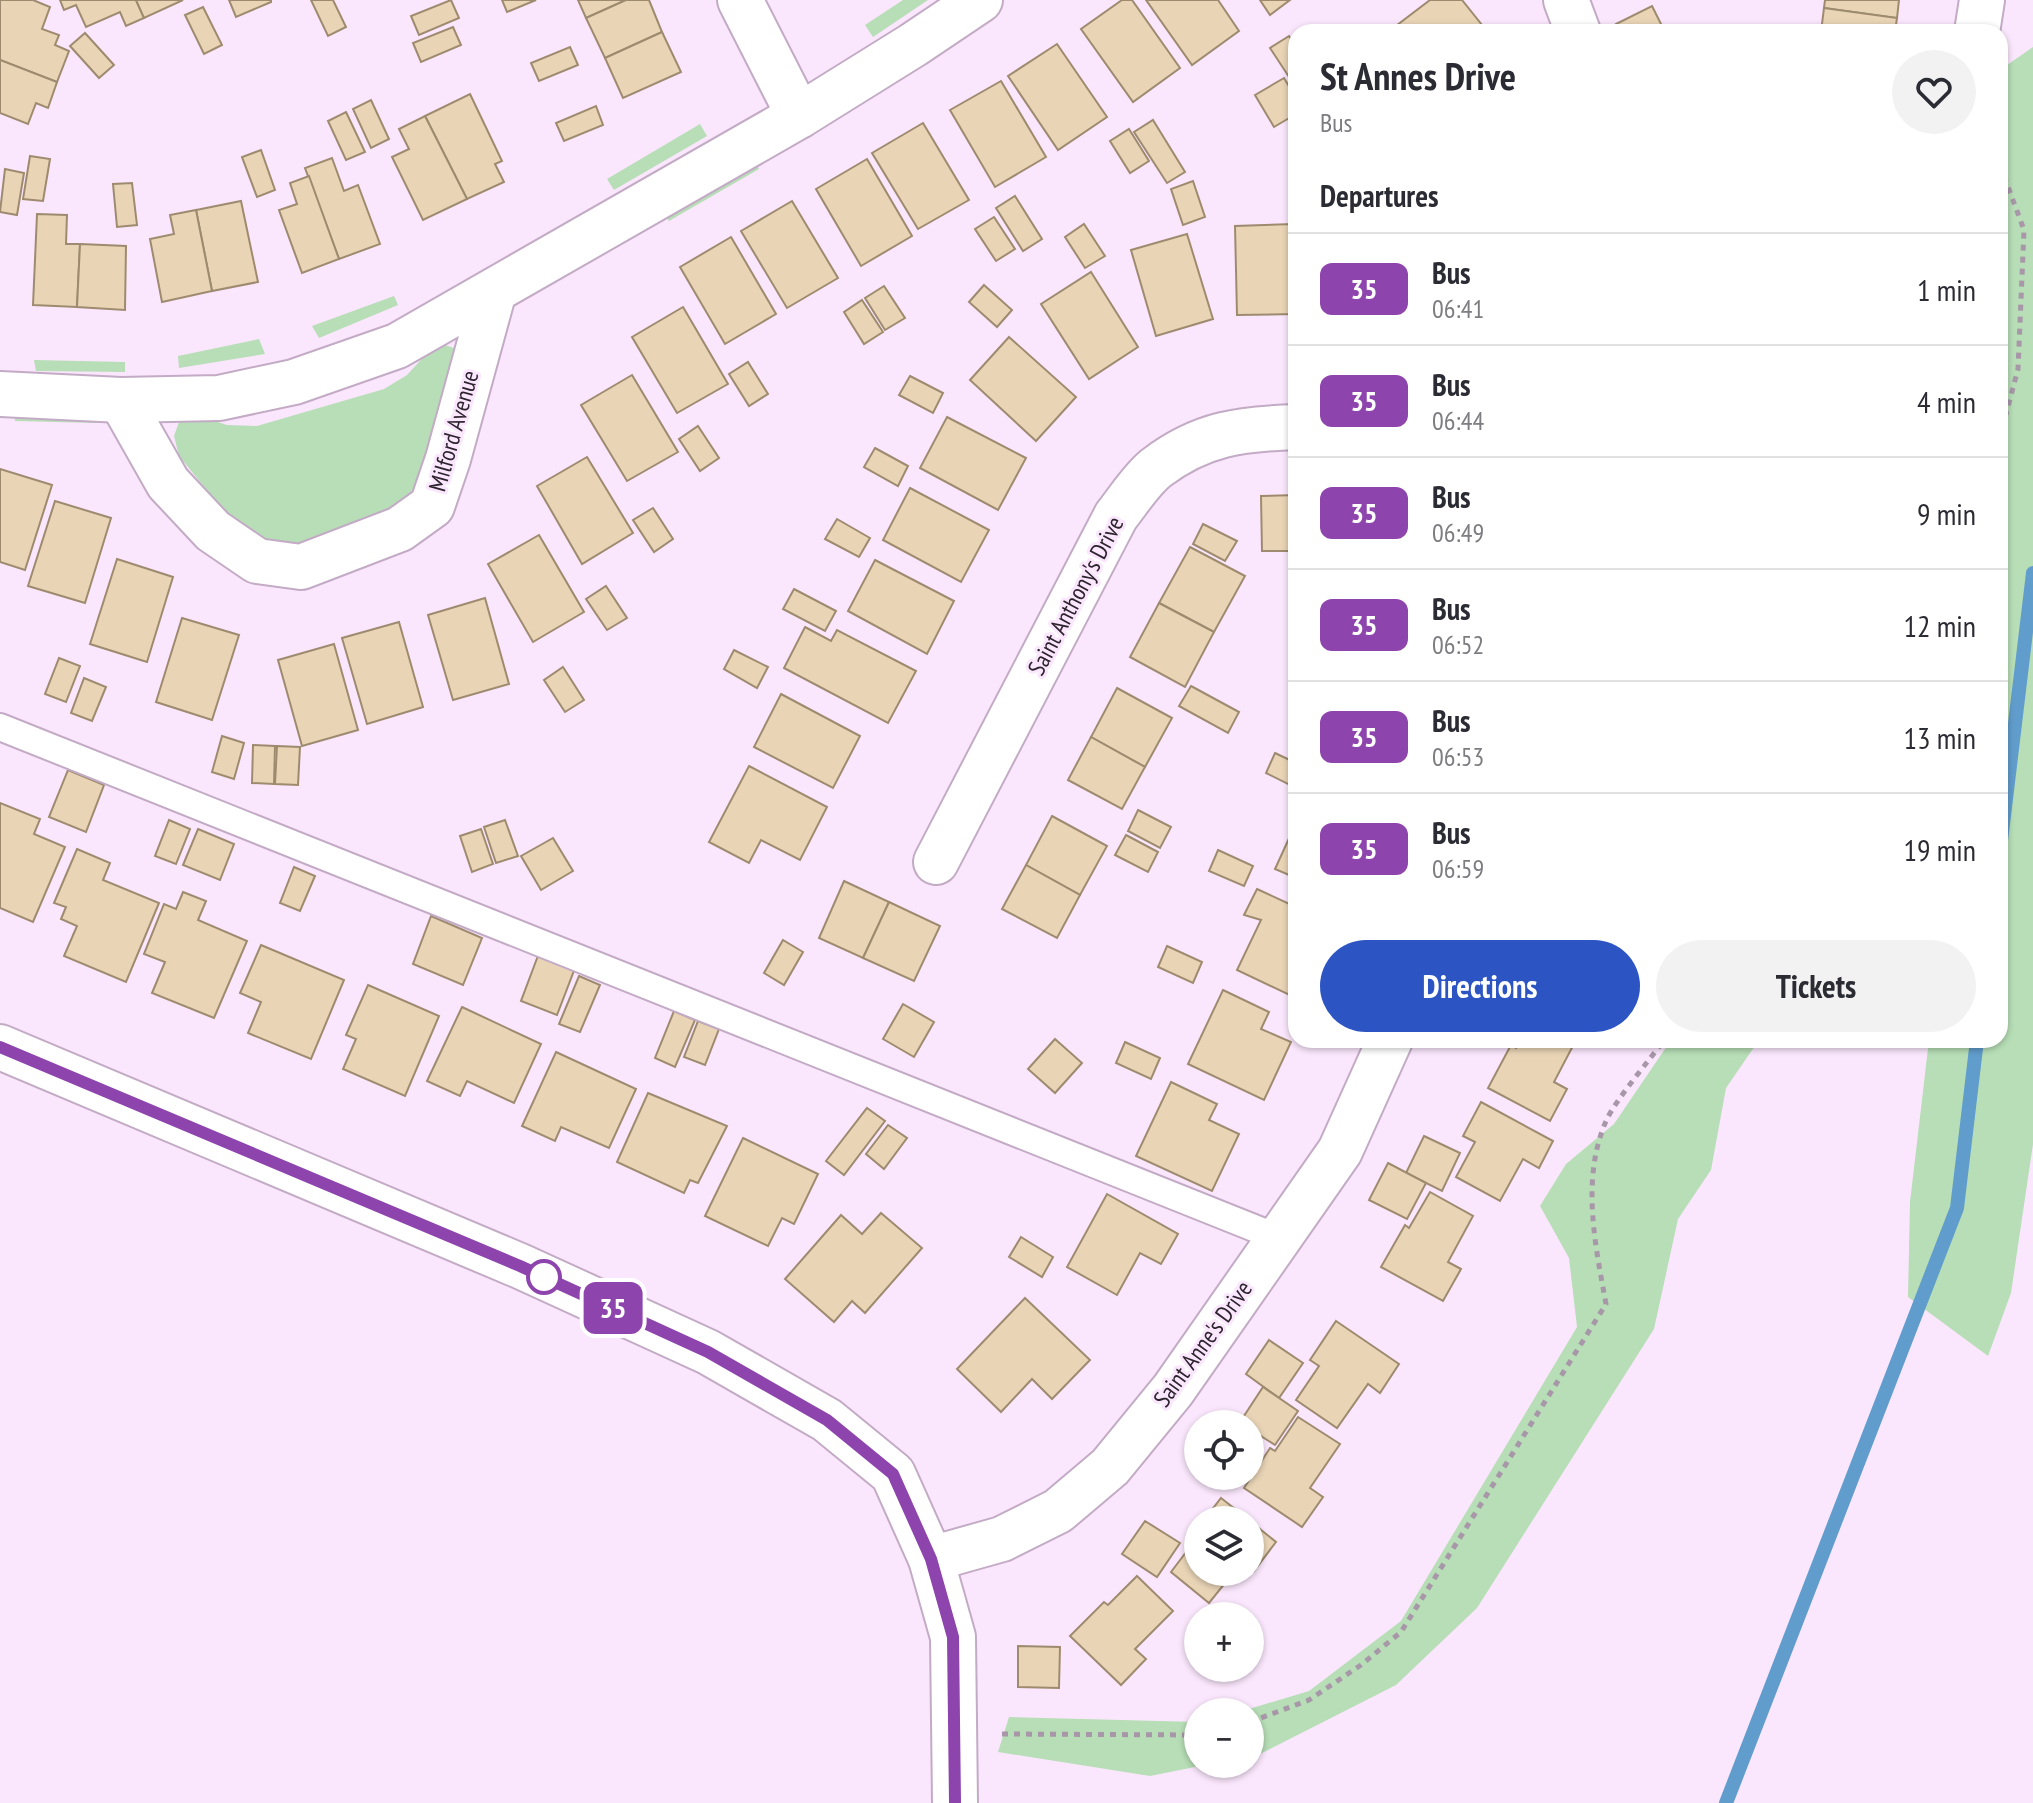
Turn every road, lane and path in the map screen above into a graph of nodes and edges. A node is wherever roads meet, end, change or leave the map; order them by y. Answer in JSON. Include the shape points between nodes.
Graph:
{"nodes":[{"id":1,"x":740,"y":0,"type":"edge"},
{"id":2,"x":980,"y":0,"type":"edge"},
{"id":3,"x":1566,"y":0,"type":"edge"},
{"id":4,"x":1982,"y":0,"type":"edge"},
{"id":5,"x":1575,"y":24,"type":"edge"},
{"id":6,"x":1978,"y":24,"type":"edge"},
{"id":7,"x":799,"y":116,"type":"junction"},
{"id":8,"x":2008,"y":187,"type":"edge"},
{"id":9,"x":494,"y":291,"type":"junction"},
{"id":10,"x":0,"y":394,"type":"edge"},
{"id":11,"x":121,"y":400,"type":"junction"},
{"id":12,"x":2008,"y":407,"type":"edge"},
{"id":13,"x":1288,"y":427,"type":"edge"},
{"id":14,"x":0,"y":727,"type":"edge"},
{"id":15,"x":936,"y":862,"type":"dead end"},
{"id":16,"x":0,"y":1047,"type":"edge"},
{"id":17,"x":1386,"y":1048,"type":"edge"},
{"id":18,"x":1658,"y":1048,"type":"edge"},
{"id":19,"x":1279,"y":1238,"type":"junction"},
{"id":20,"x":931,"y":1559,"type":"junction"},
{"id":21,"x":1264,"y":1717,"type":"edge"},
{"id":22,"x":953,"y":1735,"type":"junction"},
{"id":23,"x":1184,"y":1735,"type":"edge"},
{"id":24,"x":955,"y":1803,"type":"edge"}],
"edges":[{"from":1,"to":7,"type":"street"},
{"from":2,"to":7,"type":"street"},
{"from":3,"to":5,"type":"street"},
{"from":4,"to":6,"type":"street"},
{"from":7,"to":9,"type":"street"},
{"from":8,"to":12,"type":"path","via":[[2024,230],[2018,369]]},
{"from":9,"to":11,"type":"street","via":[[397,346],[294,382],[219,398]]},
{"from":9,"to":11,"type":"street","name":"Milford Avenue","via":[[432,506],[400,529],[301,567],[257,561],[213,531],[168,483]]},
{"from":10,"to":11,"type":"street"},
{"from":13,"to":15,"type":"street","name":"Saint Anthony's Drive","via":[[1244,429],[1200,441],[1154,469],[1116,516]]},
{"from":14,"to":19,"type":"lane"},
{"from":16,"to":20,"type":"street","via":[[506,1260],[708,1352],[827,1420],[893,1474]]},
{"from":17,"to":19,"type":"street","name":"Saint Anne's Drive","via":[[1340,1151]]},
{"from":18,"to":21,"type":"path","via":[[1607,1119],[1592,1170],[1594,1241],[1606,1304],[1401,1632],[1309,1700]]},
{"from":19,"to":20,"type":"street","name":"Saint Anne's Drive","via":[[1173,1390],[1110,1467],[1058,1511],[1002,1539]]},
{"from":20,"to":22,"type":"street","via":[[953,1637]]},
{"from":22,"to":23,"type":"path"},
{"from":22,"to":24,"type":"street"}]}
